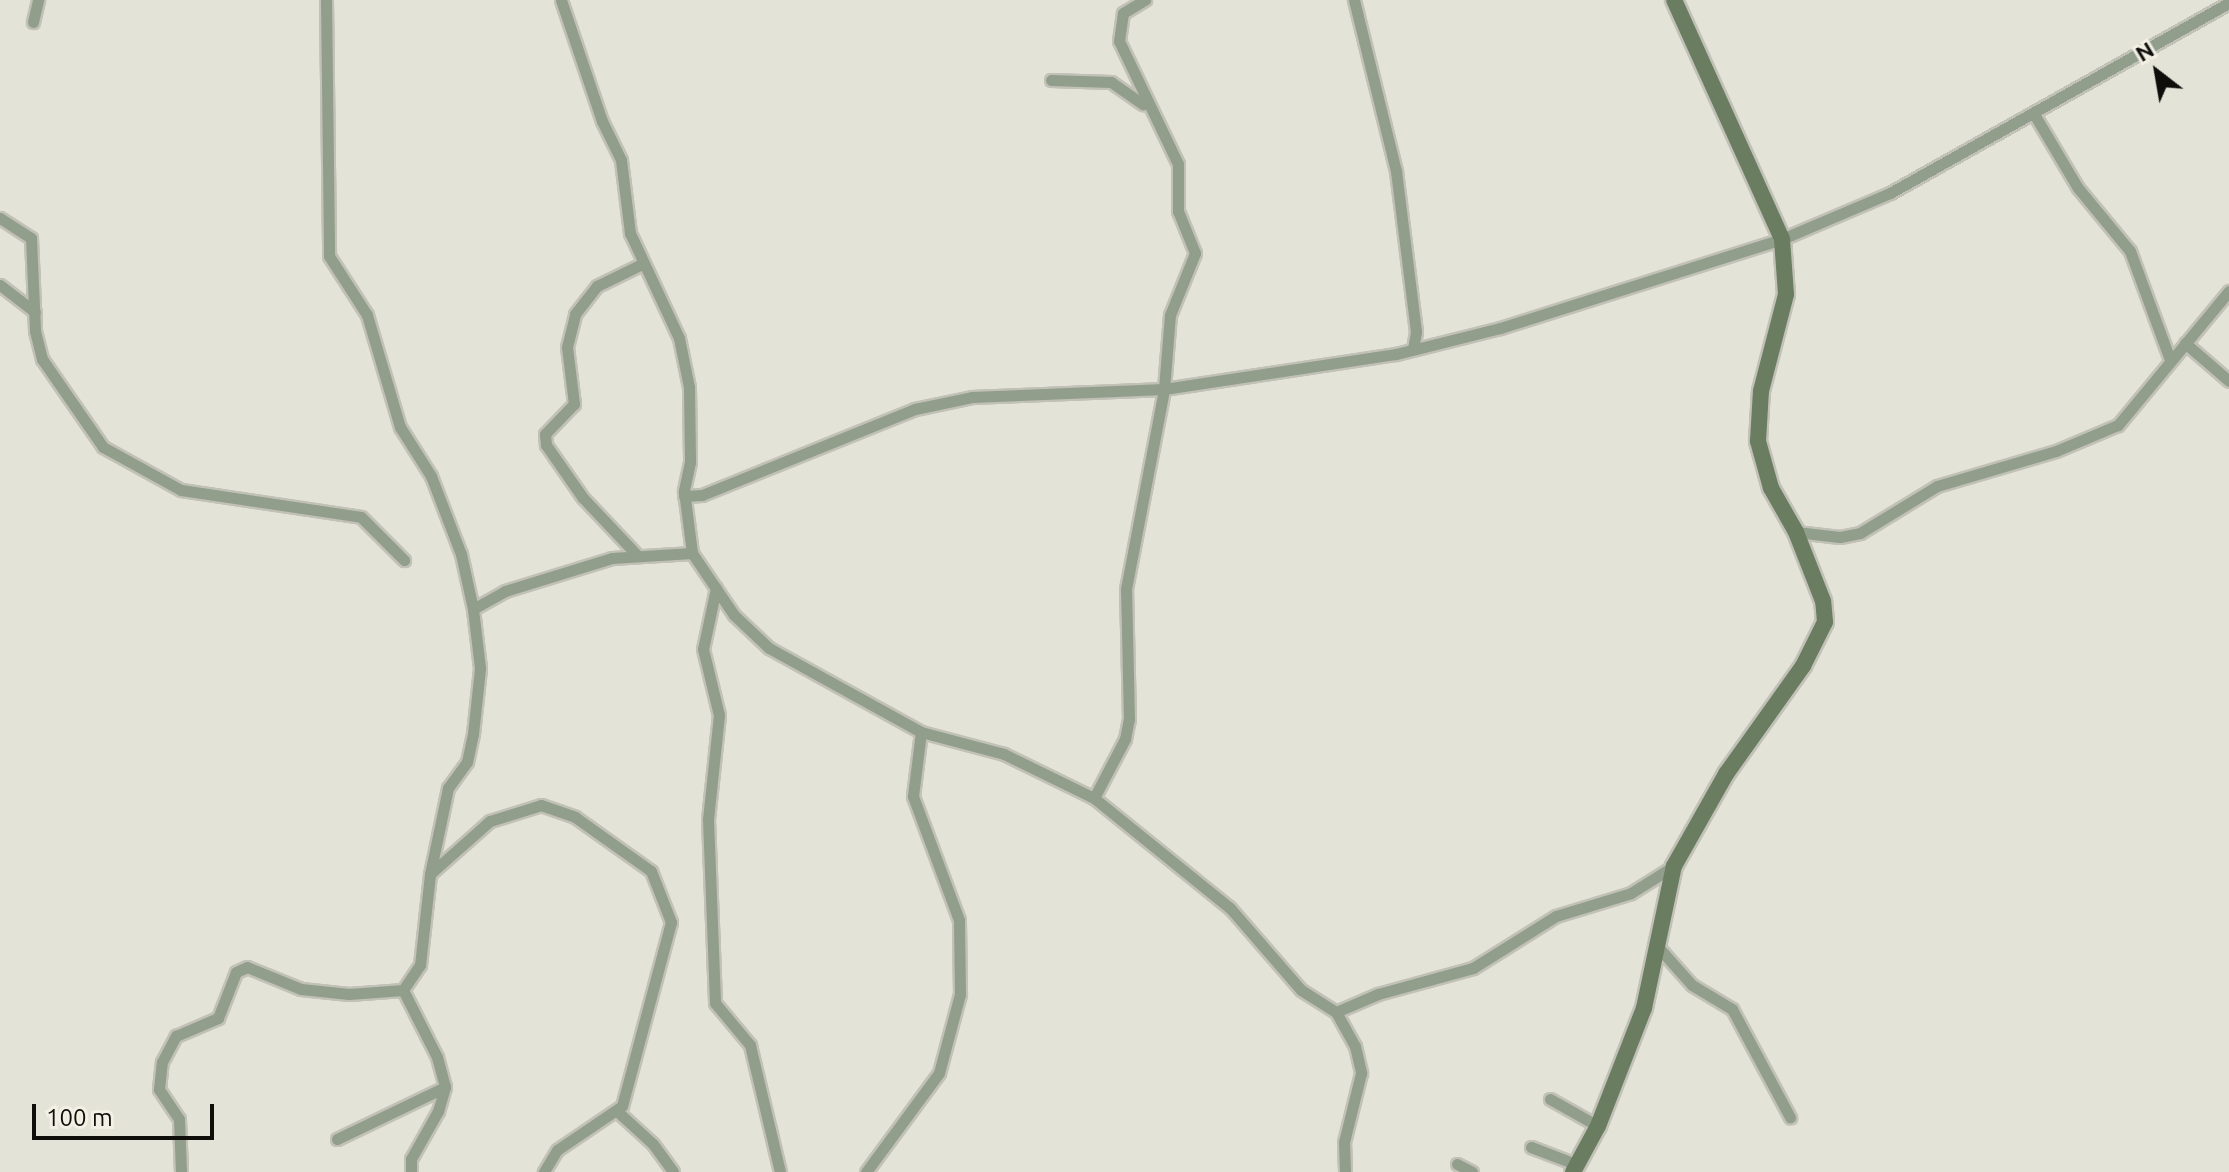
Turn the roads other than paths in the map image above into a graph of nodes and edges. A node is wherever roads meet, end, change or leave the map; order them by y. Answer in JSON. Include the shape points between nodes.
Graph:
{"nodes":[{"id":1,"x":38,"y":0,"type":"edge"},
{"id":2,"x":326,"y":0,"type":"edge"},
{"id":3,"x":561,"y":0,"type":"edge"},
{"id":4,"x":1116,"y":0,"type":"edge"},
{"id":5,"x":1145,"y":0,"type":"edge"},
{"id":6,"x":1354,"y":0,"type":"edge"},
{"id":7,"x":1674,"y":0,"type":"edge"},
{"id":8,"x":2229,"y":3,"type":"edge"},
{"id":9,"x":1118,"y":21,"type":"junction"},
{"id":10,"x":33,"y":22,"type":"dead end"},
{"id":11,"x":1051,"y":80,"type":"dead end"},
{"id":12,"x":1146,"y":107,"type":"junction"},
{"id":13,"x":2034,"y":114,"type":"junction"},
{"id":14,"x":0,"y":218,"type":"edge"},
{"id":15,"x":1782,"y":239,"type":"junction"},
{"id":16,"x":642,"y":264,"type":"junction"},
{"id":17,"x":0,"y":285,"type":"edge"},
{"id":18,"x":2229,"y":291,"type":"edge"},
{"id":19,"x":35,"y":312,"type":"junction"},
{"id":20,"x":2185,"y":343,"type":"junction"},
{"id":21,"x":1413,"y":349,"type":"junction"},
{"id":22,"x":2170,"y":360,"type":"junction"},
{"id":23,"x":2229,"y":381,"type":"edge"},
{"id":24,"x":1164,"y":389,"type":"junction"},
{"id":25,"x":684,"y":496,"type":"junction"},
{"id":26,"x":1796,"y":532,"type":"junction"},
{"id":27,"x":692,"y":553,"type":"junction"},
{"id":28,"x":636,"y":554,"type":"junction"},
{"id":29,"x":404,"y":560,"type":"dead end"},
{"id":30,"x":716,"y":588,"type":"junction"},
{"id":31,"x":473,"y":609,"type":"junction"},
{"id":32,"x":921,"y":732,"type":"junction"},
{"id":33,"x":1094,"y":798,"type":"junction"},
{"id":34,"x":1674,"y":866,"type":"junction"},
{"id":35,"x":430,"y":874,"type":"junction"},
{"id":36,"x":1659,"y":948,"type":"junction"},
{"id":37,"x":403,"y":990,"type":"junction"},
{"id":38,"x":1336,"y":1012,"type":"junction"},
{"id":39,"x":445,"y":1087,"type":"junction"},
{"id":40,"x":1550,"y":1099,"type":"dead end"},
{"id":41,"x":618,"y":1112,"type":"junction"},
{"id":42,"x":1790,"y":1117,"type":"dead end"},
{"id":43,"x":1598,"y":1126,"type":"junction"},
{"id":44,"x":337,"y":1139,"type":"dead end"},
{"id":45,"x":1531,"y":1147,"type":"dead end"},
{"id":46,"x":1457,"y":1164,"type":"dead end"},
{"id":47,"x":1576,"y":1168,"type":"edge"},
{"id":48,"x":181,"y":1172,"type":"edge"},
{"id":49,"x":411,"y":1172,"type":"edge"},
{"id":50,"x":544,"y":1172,"type":"edge"},
{"id":51,"x":673,"y":1172,"type":"edge"},
{"id":52,"x":780,"y":1172,"type":"edge"},
{"id":53,"x":866,"y":1172,"type":"edge"},
{"id":54,"x":1345,"y":1172,"type":"edge"},
{"id":55,"x":1472,"y":1172,"type":"edge"}],
"edges":[{"from":1,"to":10,"type":"street"},
{"from":2,"to":31,"type":"street","via":[[329,256],[367,315],[400,427],[431,476],[461,554]]},
{"from":3,"to":16,"type":"street","via":[[602,121],[621,160],[629,228]]},
{"from":4,"to":9,"type":"street"},
{"from":5,"to":9,"type":"street"},
{"from":6,"to":21,"type":"street","via":[[1396,171],[1416,332]]},
{"from":7,"to":15,"type":"main road"},
{"from":8,"to":13,"type":"street"},
{"from":9,"to":12,"type":"street","via":[[1124,55]]},
{"from":11,"to":12,"type":"street","via":[[1111,82]]},
{"from":12,"to":24,"type":"street","via":[[1178,164],[1178,211],[1195,253],[1170,315]]},
{"from":13,"to":15,"type":"street","via":[[1890,193]]},
{"from":13,"to":22,"type":"street","via":[[2078,188],[2135,260]]},
{"from":14,"to":19,"type":"street","via":[[31,238]]},
{"from":15,"to":21,"type":"street","via":[[1500,328]]},
{"from":15,"to":26,"type":"main road","via":[[1786,294],[1761,391],[1758,441],[1771,488]]},
{"from":16,"to":25,"type":"street","via":[[679,338],[689,387],[690,462]]},
{"from":16,"to":28,"type":"street","via":[[597,286],[575,314],[567,347],[574,404],[545,434],[546,445],[583,498]]},
{"from":17,"to":19,"type":"street"},
{"from":18,"to":20,"type":"street"},
{"from":19,"to":29,"type":"street","via":[[46,368],[93,438],[113,455],[181,490],[361,517]]},
{"from":20,"to":22,"type":"street"},
{"from":20,"to":23,"type":"street"},
{"from":21,"to":24,"type":"street"},
{"from":22,"to":26,"type":"street","via":[[2118,425],[2107,431],[1937,486],[1860,533],[1840,537]]},
{"from":24,"to":25,"type":"street","via":[[947,401],[702,495]]},
{"from":24,"to":33,"type":"street","via":[[1126,589],[1129,719],[1125,739]]},
{"from":25,"to":27,"type":"street"},
{"from":26,"to":34,"type":"main road","via":[[1823,601],[1820,635],[1726,774]]},
{"from":27,"to":28,"type":"street"},
{"from":27,"to":30,"type":"street"},
{"from":28,"to":31,"type":"street","via":[[505,591]]},
{"from":30,"to":32,"type":"street","via":[[734,615],[769,648]]},
{"from":30,"to":52,"type":"street","via":[[703,649],[719,715],[708,819],[713,993],[721,1017],[750,1045]]},
{"from":31,"to":35,"type":"street","via":[[480,668],[473,734],[467,762],[448,788]]},
{"from":32,"to":33,"type":"street","via":[[1004,754]]},
{"from":32,"to":53,"type":"street","via":[[913,796],[959,920],[960,994],[939,1073]]},
{"from":33,"to":38,"type":"street","via":[[1196,878],[1258,936],[1301,990]]},
{"from":34,"to":36,"type":"main road"},
{"from":34,"to":38,"type":"street","via":[[1631,893],[1556,916],[1473,968],[1378,994]]},
{"from":35,"to":37,"type":"street","via":[[420,965]]},
{"from":35,"to":41,"type":"street","via":[[490,821],[541,805],[575,817],[651,871],[671,922],[643,1038]]},
{"from":36,"to":42,"type":"street","via":[[1692,985],[1732,1009]]},
{"from":36,"to":43,"type":"main road","via":[[1644,1008]]},
{"from":37,"to":39,"type":"street","via":[[437,1057]]},
{"from":37,"to":48,"type":"street","via":[[349,994],[301,989],[241,966],[218,1018],[176,1036],[162,1062],[159,1089],[179,1119]]},
{"from":38,"to":54,"type":"street","via":[[1355,1046],[1361,1073],[1344,1142]]},
{"from":39,"to":44,"type":"street"},
{"from":39,"to":49,"type":"street","via":[[411,1159]]},
{"from":40,"to":43,"type":"street"},
{"from":41,"to":50,"type":"street","via":[[568,1141]]},
{"from":41,"to":51,"type":"street","via":[[653,1144]]},
{"from":43,"to":47,"type":"main road"},
{"from":45,"to":47,"type":"street"},
{"from":46,"to":55,"type":"street"}]}
